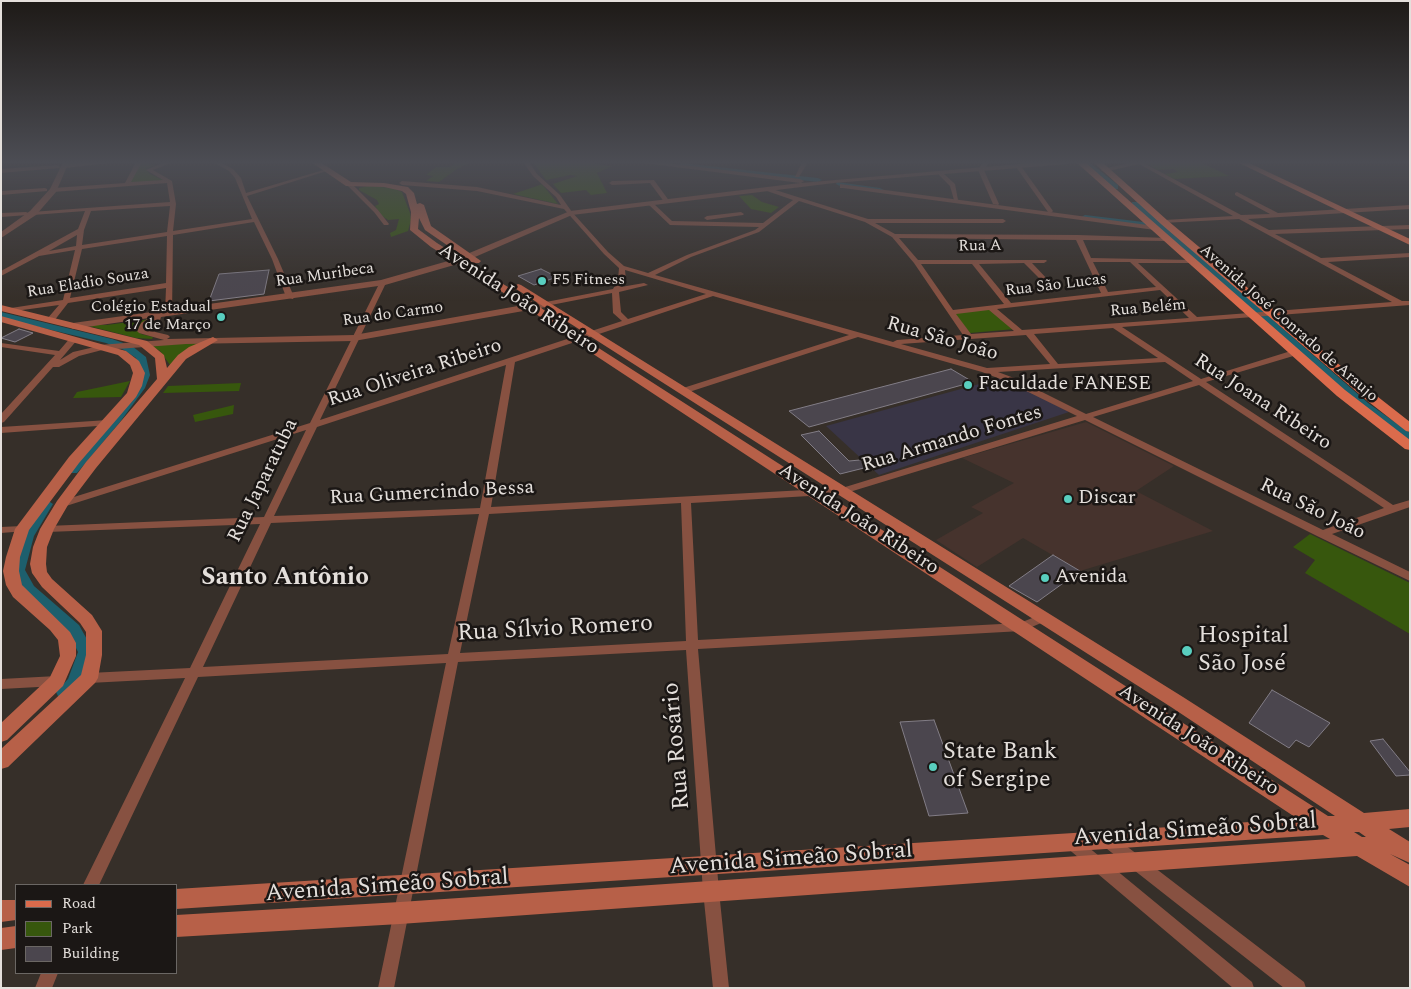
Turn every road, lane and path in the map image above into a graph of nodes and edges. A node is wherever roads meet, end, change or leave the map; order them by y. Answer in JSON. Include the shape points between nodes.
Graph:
{"nodes":[{"id":1,"x":32,"y":208,"type":"edge"},
{"id":2,"x":34,"y":208,"type":"edge"},
{"id":3,"x":103,"y":208,"type":"edge"},
{"id":4,"x":173,"y":208,"type":"edge"},
{"id":5,"x":250,"y":208,"type":"edge"},
{"id":6,"x":373,"y":208,"type":"edge"},
{"id":7,"x":414,"y":208,"type":"edge"},
{"id":8,"x":422,"y":208,"type":"edge"},
{"id":9,"x":561,"y":208,"type":"edge"},
{"id":10,"x":594,"y":208,"type":"edge"},
{"id":11,"x":655,"y":208,"type":"edge"},
{"id":12,"x":787,"y":208,"type":"edge"},
{"id":13,"x":825,"y":208,"type":"edge"},
{"id":14,"x":999,"y":208,"type":"edge"},
{"id":15,"x":1016,"y":208,"type":"edge"},
{"id":16,"x":1020,"y":208,"type":"edge"},
{"id":17,"x":1048,"y":208,"type":"edge"},
{"id":18,"x":1134,"y":208,"type":"edge"},
{"id":19,"x":1144,"y":208,"type":"edge"},
{"id":20,"x":1223,"y":208,"type":"edge"},
{"id":21,"x":1263,"y":208,"type":"edge"},
{"id":22,"x":1338,"y":208,"type":"edge"},
{"id":23,"x":1391,"y":208,"type":"edge"},
{"id":24,"x":89,"y":209,"type":"junction"},
{"id":25,"x":569,"y":210,"type":"junction"},
{"id":26,"x":1050,"y":211,"type":"junction"},
{"id":27,"x":1344,"y":211,"type":"junction"},
{"id":28,"x":29,"y":213,"type":"junction"},
{"id":29,"x":741,"y":214,"type":"dead end"},
{"id":30,"x":1,"y":215,"type":"edge"},
{"id":31,"x":723,"y":216,"type":"junction"},
{"id":32,"x":1278,"y":216,"type":"junction"},
{"id":33,"x":1241,"y":218,"type":"junction"},
{"id":34,"x":256,"y":220,"type":"junction"},
{"id":35,"x":867,"y":221,"type":"junction"},
{"id":36,"x":1003,"y":221,"type":"junction"},
{"id":37,"x":670,"y":223,"type":"junction"},
{"id":38,"x":386,"y":224,"type":"dead end"},
{"id":39,"x":727,"y":224,"type":"junction"},
{"id":40,"x":765,"y":225,"type":"junction"},
{"id":41,"x":1154,"y":225,"type":"junction"},
{"id":42,"x":1410,"y":227,"type":"edge"},
{"id":43,"x":1381,"y":228,"type":"junction"},
{"id":44,"x":1,"y":230,"type":"edge"},
{"id":45,"x":81,"y":230,"type":"junction"},
{"id":46,"x":1267,"y":232,"type":"junction"},
{"id":47,"x":170,"y":233,"type":"junction"},
{"id":48,"x":1410,"y":233,"type":"edge"},
{"id":49,"x":1394,"y":234,"type":"junction"},
{"id":50,"x":1,"y":236,"type":"edge"},
{"id":51,"x":894,"y":236,"type":"junction"},
{"id":52,"x":1013,"y":236,"type":"junction"},
{"id":53,"x":1078,"y":237,"type":"junction"},
{"id":54,"x":1166,"y":238,"type":"junction"},
{"id":55,"x":1410,"y":242,"type":"edge"},
{"id":56,"x":79,"y":248,"type":"junction"},
{"id":57,"x":39,"y":254,"type":"junction"},
{"id":58,"x":1410,"y":255,"type":"edge"},
{"id":59,"x":463,"y":259,"type":"junction"},
{"id":60,"x":1026,"y":260,"type":"junction"},
{"id":61,"x":1088,"y":260,"type":"junction"},
{"id":62,"x":1320,"y":260,"type":"junction"},
{"id":63,"x":973,"y":261,"type":"junction"},
{"id":64,"x":1044,"y":261,"type":"dead end"},
{"id":65,"x":1132,"y":261,"type":"junction"},
{"id":66,"x":1190,"y":261,"type":"junction"},
{"id":67,"x":916,"y":262,"type":"junction"},
{"id":68,"x":622,"y":267,"type":"junction"},
{"id":69,"x":1,"y":274,"type":"edge"},
{"id":70,"x":649,"y":275,"type":"junction"},
{"id":71,"x":1222,"y":279,"type":"junction"},
{"id":72,"x":1046,"y":282,"type":"dead end"},
{"id":73,"x":382,"y":283,"type":"junction"},
{"id":74,"x":169,"y":285,"type":"junction"},
{"id":75,"x":644,"y":285,"type":"dead end"},
{"id":76,"x":1163,"y":288,"type":"junction"},
{"id":77,"x":615,"y":292,"type":"junction"},
{"id":78,"x":714,"y":294,"type":"junction"},
{"id":79,"x":1105,"y":294,"type":"junction"},
{"id":80,"x":290,"y":297,"type":"junction"},
{"id":81,"x":66,"y":302,"type":"junction"},
{"id":82,"x":546,"y":304,"type":"junction"},
{"id":83,"x":1399,"y":304,"type":"junction"},
{"id":84,"x":1410,"y":304,"type":"edge"},
{"id":85,"x":1009,"y":305,"type":"junction"},
{"id":86,"x":533,"y":307,"type":"junction"},
{"id":87,"x":991,"y":308,"type":"junction"},
{"id":88,"x":6,"y":309,"type":"edge"},
{"id":89,"x":952,"y":312,"type":"junction"},
{"id":90,"x":169,"y":313,"type":"junction"},
{"id":91,"x":1270,"y":313,"type":"junction"},
{"id":92,"x":1254,"y":314,"type":"junction"},
{"id":93,"x":1,"y":319,"type":"edge"},
{"id":94,"x":51,"y":319,"type":"junction"},
{"id":95,"x":1195,"y":319,"type":"junction"},
{"id":96,"x":628,"y":323,"type":"junction"},
{"id":97,"x":1114,"y":325,"type":"junction"},
{"id":98,"x":73,"y":326,"type":"junction"},
{"id":99,"x":1024,"y":332,"type":"junction"},
{"id":100,"x":594,"y":334,"type":"junction"},
{"id":101,"x":859,"y":334,"type":"junction"},
{"id":102,"x":969,"y":337,"type":"junction"},
{"id":103,"x":354,"y":338,"type":"junction"},
{"id":104,"x":74,"y":339,"type":"junction"},
{"id":105,"x":213,"y":340,"type":"junction"},
{"id":106,"x":579,"y":340,"type":"junction"},
{"id":107,"x":186,"y":341,"type":"junction"},
{"id":108,"x":140,"y":343,"type":"junction"},
{"id":109,"x":889,"y":343,"type":"junction"},
{"id":110,"x":109,"y":346,"type":"junction"},
{"id":111,"x":4,"y":347,"type":"edge"},
{"id":112,"x":1297,"y":352,"type":"junction"},
{"id":113,"x":61,"y":354,"type":"junction"},
{"id":114,"x":1165,"y":360,"type":"junction"},
{"id":115,"x":512,"y":361,"type":"junction"},
{"id":116,"x":1054,"y":365,"type":"junction"},
{"id":117,"x":985,"y":370,"type":"junction"},
{"id":118,"x":43,"y":375,"type":"junction"},
{"id":119,"x":163,"y":381,"type":"junction"},
{"id":120,"x":1198,"y":382,"type":"junction"},
{"id":121,"x":683,"y":391,"type":"junction"},
{"id":122,"x":1086,"y":417,"type":"junction"},
{"id":123,"x":1,"y":420,"type":"edge"},
{"id":124,"x":108,"y":423,"type":"junction"},
{"id":125,"x":314,"y":425,"type":"junction"},
{"id":126,"x":1410,"y":428,"type":"edge"},
{"id":127,"x":1,"y":430,"type":"edge"},
{"id":128,"x":1410,"y":446,"type":"edge"},
{"id":129,"x":843,"y":492,"type":"junction"},
{"id":130,"x":817,"y":493,"type":"junction"},
{"id":131,"x":686,"y":500,"type":"junction"},
{"id":132,"x":1410,"y":503,"type":"edge"},
{"id":133,"x":62,"y":504,"type":"junction"},
{"id":134,"x":1392,"y":510,"type":"junction"},
{"id":135,"x":485,"y":511,"type":"junction"},
{"id":136,"x":268,"y":521,"type":"junction"},
{"id":137,"x":22,"y":529,"type":"junction"},
{"id":138,"x":47,"y":529,"type":"junction"},
{"id":139,"x":1,"y":530,"type":"edge"},
{"id":140,"x":1321,"y":534,"type":"junction"},
{"id":141,"x":1410,"y":577,"type":"edge"},
{"id":142,"x":1042,"y":618,"type":"junction"},
{"id":143,"x":1022,"y":627,"type":"junction"},
{"id":144,"x":692,"y":645,"type":"junction"},
{"id":145,"x":453,"y":658,"type":"junction"},
{"id":146,"x":194,"y":672,"type":"junction"},
{"id":147,"x":89,"y":678,"type":"junction"},
{"id":148,"x":56,"y":682,"type":"junction"},
{"id":149,"x":1,"y":684,"type":"edge"},
{"id":150,"x":1,"y":735,"type":"edge"},
{"id":151,"x":1,"y":762,"type":"edge"},
{"id":152,"x":1410,"y":818,"type":"edge"},
{"id":153,"x":1362,"y":822,"type":"junction"},
{"id":154,"x":1326,"y":826,"type":"junction"},
{"id":155,"x":1106,"y":839,"type":"junction"},
{"id":156,"x":1070,"y":842,"type":"junction"},
{"id":157,"x":1361,"y":846,"type":"junction"},
{"id":158,"x":1404,"y":847,"type":"edge"},
{"id":159,"x":1137,"y":862,"type":"junction"},
{"id":160,"x":1098,"y":864,"type":"junction"},
{"id":161,"x":710,"y":865,"type":"junction"},
{"id":162,"x":1410,"y":877,"type":"edge"},
{"id":163,"x":92,"y":884,"type":"edge"},
{"id":164,"x":406,"y":886,"type":"junction"},
{"id":165,"x":711,"y":891,"type":"junction"},
{"id":166,"x":178,"y":900,"type":"edge"},
{"id":167,"x":15,"y":910,"type":"edge"},
{"id":168,"x":1,"y":911,"type":"edge"},
{"id":169,"x":400,"y":913,"type":"junction"},
{"id":170,"x":178,"y":926,"type":"edge"},
{"id":171,"x":15,"y":937,"type":"edge"},
{"id":172,"x":1,"y":939,"type":"edge"},
{"id":173,"x":50,"y":974,"type":"edge"},
{"id":174,"x":43,"y":988,"type":"edge"},
{"id":175,"x":386,"y":988,"type":"edge"},
{"id":176,"x":721,"y":988,"type":"edge"},
{"id":177,"x":1246,"y":988,"type":"edge"},
{"id":178,"x":1298,"y":988,"type":"edge"}],
"edges":[{"from":1,"to":28,"type":"street"},
{"from":2,"to":28,"type":"street"},
{"from":3,"to":24,"type":"street"},
{"from":4,"to":47,"type":"street"},
{"from":5,"to":34,"type":"street"},
{"from":6,"to":38,"type":"street"},
{"from":7,"to":59,"type":"main road","name":"Avenida João Ribeiro","via":[[415,232]]},
{"from":8,"to":59,"type":"main road","name":"Avenida João Ribeiro","via":[[428,228]]},
{"from":9,"to":25,"type":"street"},
{"from":10,"to":25,"type":"street","name":"Rua Muribeca"},
{"from":11,"to":37,"type":"street"},
{"from":12,"to":40,"type":"street"},
{"from":13,"to":35,"type":"street"},
{"from":14,"to":36,"type":"street"},
{"from":15,"to":41,"type":"street"},
{"from":16,"to":26,"type":"street"},
{"from":17,"to":26,"type":"street"},
{"from":18,"to":41,"type":"main road","name":"Avenida José Conrado de Araujo"},
{"from":19,"to":41,"type":"main road","name":"Avenida José Conrado de Araujo"},
{"from":20,"to":33,"type":"street"},
{"from":21,"to":32,"type":"street"},
{"from":22,"to":27,"type":"main road"},
{"from":23,"to":27,"type":"street"},
{"from":24,"to":28,"type":"street"},
{"from":24,"to":45,"type":"street"},
{"from":25,"to":59,"type":"street","name":"Rua Muribeca"},
{"from":25,"to":68,"type":"street","name":"Rua São João"},
{"from":26,"to":41,"type":"street"},
{"from":27,"to":32,"type":"street"},
{"from":27,"to":43,"type":"main road"},
{"from":28,"to":30,"type":"street"},
{"from":28,"to":44,"type":"street"},
{"from":28,"to":50,"type":"street"},
{"from":29,"to":31,"type":"street"},
{"from":31,"to":37,"type":"street"},
{"from":31,"to":39,"type":"street"},
{"from":32,"to":33,"type":"street"},
{"from":33,"to":41,"type":"street"},
{"from":33,"to":46,"type":"street"},
{"from":34,"to":47,"type":"street"},
{"from":34,"to":80,"type":"street"},
{"from":35,"to":36,"type":"street"},
{"from":35,"to":51,"type":"street"},
{"from":36,"to":52,"type":"street"},
{"from":37,"to":39,"type":"street"},
{"from":39,"to":40,"type":"street"},
{"from":40,"to":70,"type":"street","via":[[747,236]]},
{"from":41,"to":54,"type":"main road","name":"Avenida José Conrado de Araujo"},
{"from":41,"to":71,"type":"main road","name":"Avenida José Conrado de Araujo"},
{"from":42,"to":43,"type":"street"},
{"from":43,"to":46,"type":"street"},
{"from":43,"to":49,"type":"main road"},
{"from":45,"to":56,"type":"street"},
{"from":45,"to":57,"type":"street"},
{"from":46,"to":62,"type":"street"},
{"from":47,"to":56,"type":"street"},
{"from":47,"to":74,"type":"street"},
{"from":48,"to":49,"type":"street"},
{"from":49,"to":55,"type":"main road"},
{"from":51,"to":52,"type":"street"},
{"from":51,"to":67,"type":"street"},
{"from":52,"to":53,"type":"street"},
{"from":53,"to":54,"type":"street"},
{"from":53,"to":61,"type":"street"},
{"from":54,"to":66,"type":"main road","name":"Avenida José Conrado de Araujo"},
{"from":56,"to":57,"type":"street"},
{"from":56,"to":81,"type":"street"},
{"from":57,"to":69,"type":"street"},
{"from":58,"to":62,"type":"street"},
{"from":59,"to":73,"type":"street","name":"Rua Muribeca"},
{"from":59,"to":82,"type":"main road","name":"Avenida João Ribeiro"},
{"from":59,"to":86,"type":"main road","name":"Avenida João Ribeiro"},
{"from":60,"to":63,"type":"street","name":"Rua A"},
{"from":60,"to":64,"type":"street","name":"Rua A"},
{"from":60,"to":72,"type":"street"},
{"from":61,"to":65,"type":"street"},
{"from":61,"to":79,"type":"street"},
{"from":62,"to":83,"type":"street"},
{"from":63,"to":67,"type":"street","name":"Rua A"},
{"from":63,"to":85,"type":"street"},
{"from":65,"to":66,"type":"street"},
{"from":65,"to":76,"type":"street"},
{"from":66,"to":71,"type":"main road","name":"Avenida José Conrado de Araujo"},
{"from":67,"to":89,"type":"street"},
{"from":68,"to":70,"type":"street","name":"Rua São João"},
{"from":68,"to":77,"type":"street","via":[[622,283]]},
{"from":70,"to":78,"type":"street","name":"Rua São João"},
{"from":71,"to":91,"type":"main road","name":"Avenida José Conrado de Araujo"},
{"from":71,"to":92,"type":"main road","name":"Avenida José Conrado de Araujo"},
{"from":73,"to":80,"type":"street","name":"Rua Muribeca"},
{"from":73,"to":103,"type":"street","name":"Rua Japaratuba"},
{"from":74,"to":81,"type":"street","name":"Rua Eladio Souza"},
{"from":74,"to":90,"type":"street"},
{"from":75,"to":77,"type":"street","name":"Rua do Carmo"},
{"from":76,"to":79,"type":"street","name":"Rua São Lucas"},
{"from":76,"to":95,"type":"street"},
{"from":77,"to":82,"type":"street","name":"Rua do Carmo"},
{"from":77,"to":96,"type":"street","via":[[617,313]]},
{"from":78,"to":96,"type":"street"},
{"from":78,"to":101,"type":"street","name":"Rua São João"},
{"from":79,"to":85,"type":"street","name":"Rua São Lucas"},
{"from":80,"to":90,"type":"street","name":"Rua Muribeca"},
{"from":81,"to":88,"type":"street","name":"Rua Eladio Souza"},
{"from":81,"to":94,"type":"street"},
{"from":82,"to":86,"type":"street","name":"Rua do Carmo"},
{"from":82,"to":100,"type":"main road","name":"Avenida João Ribeiro"},
{"from":83,"to":84,"type":"street","name":"Rua Belém"},
{"from":83,"to":91,"type":"street","name":"Rua Belém"},
{"from":85,"to":87,"type":"street","name":"Rua São Lucas"},
{"from":86,"to":103,"type":"street","name":"Rua do Carmo"},
{"from":86,"to":106,"type":"main road","name":"Avenida João Ribeiro"},
{"from":87,"to":89,"type":"street","name":"Rua São Lucas"},
{"from":87,"to":99,"type":"street"},
{"from":88,"to":94,"type":"main road"},
{"from":89,"to":102,"type":"street"},
{"from":90,"to":98,"type":"street","name":"Rua Muribeca"},
{"from":90,"to":107,"type":"street","via":[[146,323],[142,331]]},
{"from":91,"to":92,"type":"street","name":"Rua Belém"},
{"from":91,"to":126,"type":"main road","name":"Avenida José Conrado de Araujo"},
{"from":92,"to":95,"type":"street","name":"Rua Belém"},
{"from":92,"to":112,"type":"main road","name":"Avenida José Conrado de Araujo"},
{"from":93,"to":104,"type":"main road"},
{"from":94,"to":98,"type":"main road"},
{"from":95,"to":97,"type":"street","name":"Rua Belém"},
{"from":96,"to":100,"type":"street"},
{"from":97,"to":99,"type":"street","name":"Rua Belém"},
{"from":97,"to":114,"type":"street","name":"Rua Joana Ribeiro"},
{"from":98,"to":108,"type":"main road"},
{"from":99,"to":102,"type":"street","name":"Rua Belém"},
{"from":99,"to":116,"type":"street"},
{"from":100,"to":106,"type":"street","name":"Rua Oliveira Ribeiro"},
{"from":100,"to":121,"type":"main road","name":"Avenida João Ribeiro"},
{"from":101,"to":109,"type":"street","name":"Rua São João"},
{"from":101,"to":121,"type":"street"},
{"from":102,"to":109,"type":"street","name":"Rua Belém"},
{"from":103,"to":105,"type":"street","name":"Rua do Carmo"},
{"from":103,"to":125,"type":"street","name":"Rua Japaratuba"},
{"from":104,"to":110,"type":"main road"},
{"from":104,"to":113,"type":"street"},
{"from":105,"to":107,"type":"street","name":"Rua do Carmo"},
{"from":105,"to":119,"type":"main road","via":[[184,355]]},
{"from":106,"to":115,"type":"street","name":"Rua Oliveira Ribeiro"},
{"from":106,"to":130,"type":"main road","name":"Avenida João Ribeiro"},
{"from":107,"to":108,"type":"street","name":"Rua do Carmo"},
{"from":108,"to":110,"type":"street","name":"Rua do Carmo"},
{"from":108,"to":119,"type":"main road","via":[[160,357]]},
{"from":109,"to":117,"type":"street","name":"Rua São João"},
{"from":110,"to":118,"type":"street","via":[[71,356]]},
{"from":110,"to":124,"type":"main road","via":[[130,358],[139,373],[132,394]]},
{"from":111,"to":113,"type":"street"},
{"from":112,"to":120,"type":"street","name":"Rua Armando Fontes"},
{"from":112,"to":128,"type":"main road","name":"Avenida José Conrado de Araujo","via":[[1371,418]]},
{"from":113,"to":118,"type":"street"},
{"from":114,"to":116,"type":"street"},
{"from":114,"to":120,"type":"street","name":"Rua Joana Ribeiro"},
{"from":115,"to":125,"type":"street","name":"Rua Oliveira Ribeiro"},
{"from":115,"to":135,"type":"street"},
{"from":116,"to":117,"type":"street"},
{"from":117,"to":122,"type":"street","name":"Rua São João","via":[[1033,389]]},
{"from":118,"to":123,"type":"street"},
{"from":119,"to":133,"type":"main road"},
{"from":120,"to":122,"type":"street","name":"Rua Armando Fontes"},
{"from":120,"to":134,"type":"street","name":"Rua Joana Ribeiro"},
{"from":121,"to":129,"type":"main road","name":"Avenida João Ribeiro"},
{"from":122,"to":129,"type":"street","name":"Rua Armando Fontes"},
{"from":122,"to":140,"type":"street","name":"Rua São João"},
{"from":124,"to":127,"type":"street"},
{"from":124,"to":137,"type":"main road","via":[[74,460]]},
{"from":125,"to":133,"type":"street","name":"Rua Oliveira Ribeiro"},
{"from":125,"to":136,"type":"street","name":"Rua Japaratuba"},
{"from":129,"to":130,"type":"street","name":"Rua Armando Fontes"},
{"from":129,"to":142,"type":"main road","name":"Avenida João Ribeiro"},
{"from":130,"to":131,"type":"street","name":"Rua Gumercindo Bessa"},
{"from":130,"to":143,"type":"main road","name":"Avenida João Ribeiro"},
{"from":131,"to":135,"type":"street","name":"Rua Gumercindo Bessa"},
{"from":131,"to":144,"type":"street","name":"Rua Rosário"},
{"from":132,"to":134,"type":"street"},
{"from":133,"to":138,"type":"main road"},
{"from":134,"to":140,"type":"street"},
{"from":135,"to":136,"type":"street","name":"Rua Gumercindo Bessa"},
{"from":135,"to":145,"type":"street"},
{"from":136,"to":138,"type":"street","name":"Rua Gumercindo Bessa"},
{"from":136,"to":146,"type":"street","name":"Rua Japaratuba"},
{"from":137,"to":139,"type":"street"},
{"from":137,"to":148,"type":"main road","via":[[12,557],[12,579],[19,593],[56,626],[68,643],[65,665]]},
{"from":138,"to":147,"type":"main road","via":[[40,547],[40,573],[94,630]]},
{"from":140,"to":141,"type":"street","name":"Rua São João"},
{"from":142,"to":143,"type":"street"},
{"from":142,"to":153,"type":"main road","name":"Avenida João Ribeiro"},
{"from":143,"to":144,"type":"street","name":"Rua Sílvio Romero"},
{"from":143,"to":154,"type":"main road","name":"Avenida João Ribeiro"},
{"from":144,"to":145,"type":"street","name":"Rua Sílvio Romero"},
{"from":144,"to":161,"type":"street","name":"Rua Rosário"},
{"from":145,"to":146,"type":"street","name":"Rua Sílvio Romero"},
{"from":145,"to":164,"type":"street"},
{"from":146,"to":147,"type":"street","name":"Rua Sílvio Romero"},
{"from":146,"to":163,"type":"street","name":"Rua Japaratuba"},
{"from":147,"to":151,"type":"main road"},
{"from":148,"to":149,"type":"street"},
{"from":148,"to":150,"type":"main road"},
{"from":152,"to":153,"type":"main road","name":"Avenida Simeão Sobral"},
{"from":153,"to":154,"type":"main road","name":"Avenida Simeão Sobral"},
{"from":153,"to":158,"type":"main road","name":"Avenida João Ribeiro"},
{"from":154,"to":155,"type":"main road","name":"Avenida Simeão Sobral"},
{"from":154,"to":157,"type":"main road","name":"Avenida João Ribeiro"},
{"from":155,"to":156,"type":"main road","name":"Avenida Simeão Sobral"},
{"from":155,"to":159,"type":"street"},
{"from":156,"to":160,"type":"street"},
{"from":156,"to":161,"type":"main road","name":"Avenida Simeão Sobral"},
{"from":157,"to":158,"type":"main road","name":"Avenida Simeão Sobral"},
{"from":157,"to":159,"type":"main road","name":"Avenida Simeão Sobral"},
{"from":157,"to":162,"type":"main road","name":"Avenida João Ribeiro"},
{"from":159,"to":160,"type":"main road","name":"Avenida Simeão Sobral"},
{"from":159,"to":178,"type":"street"},
{"from":160,"to":165,"type":"main road","name":"Avenida Simeão Sobral"},
{"from":160,"to":177,"type":"street"},
{"from":161,"to":164,"type":"main road","name":"Avenida Simeão Sobral"},
{"from":161,"to":165,"type":"street","name":"Rua Rosário"},
{"from":164,"to":166,"type":"main road","name":"Avenida Simeão Sobral"},
{"from":164,"to":169,"type":"street"},
{"from":165,"to":169,"type":"main road","name":"Avenida Simeão Sobral"},
{"from":165,"to":176,"type":"street","name":"Rua Rosário"},
{"from":167,"to":168,"type":"main road"},
{"from":169,"to":170,"type":"main road","name":"Avenida Simeão Sobral"},
{"from":169,"to":175,"type":"street"},
{"from":171,"to":172,"type":"main road"},
{"from":173,"to":174,"type":"street"}]}
